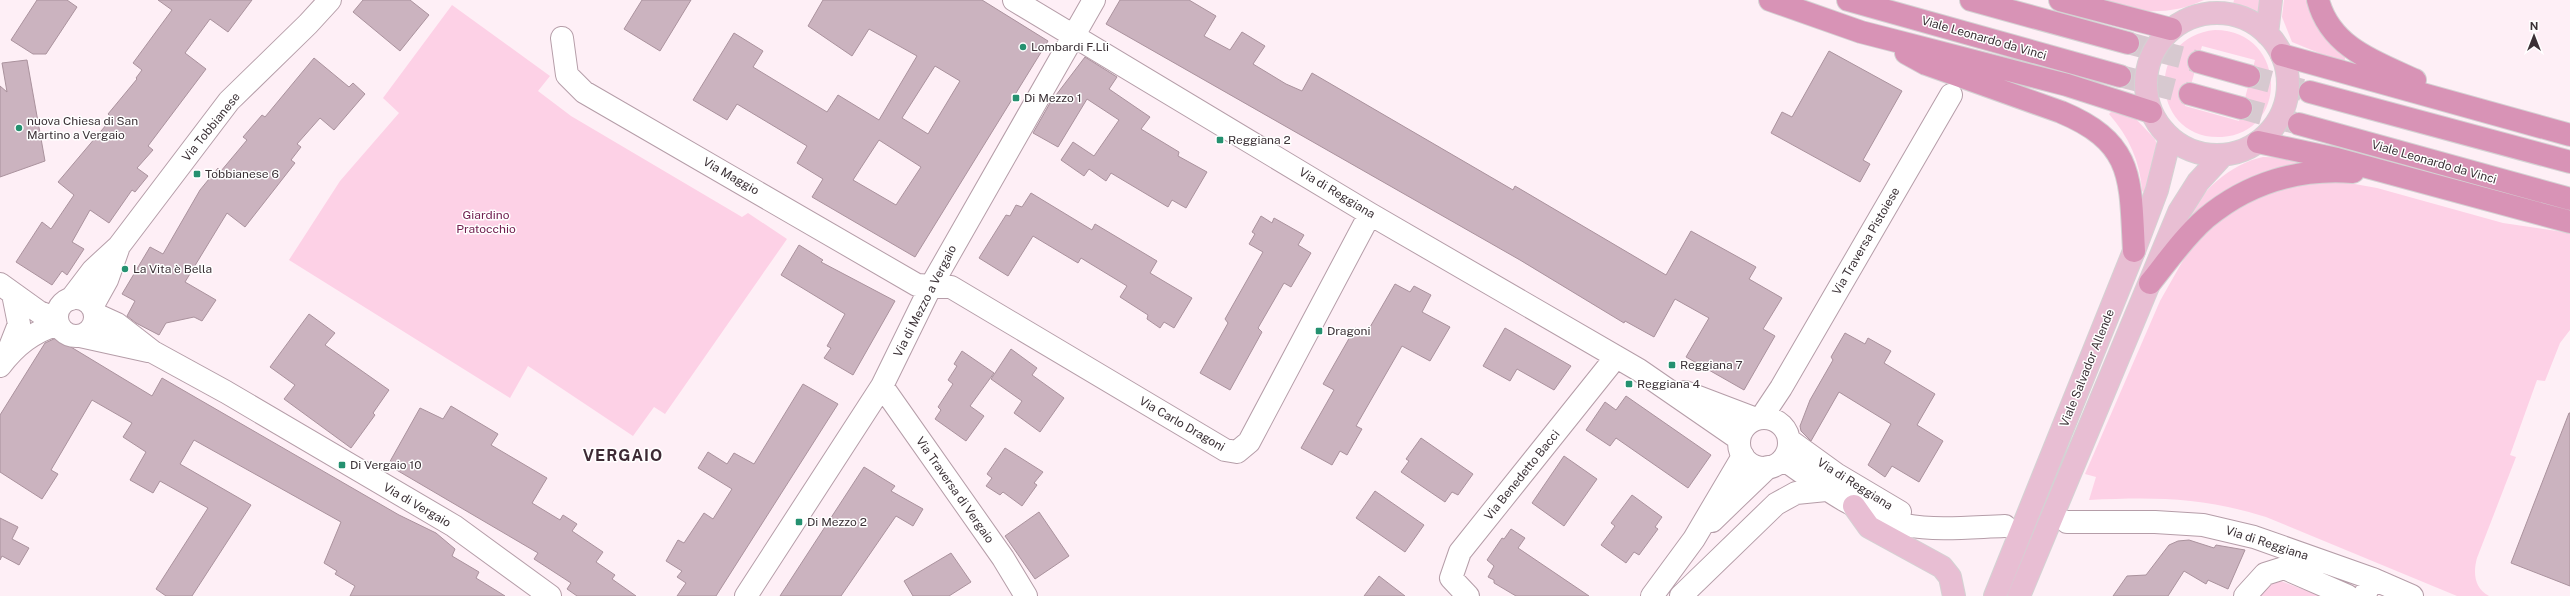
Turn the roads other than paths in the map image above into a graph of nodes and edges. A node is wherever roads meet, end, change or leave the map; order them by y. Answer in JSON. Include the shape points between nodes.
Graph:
{"nodes":[{"id":1,"x":330,"y":0,"type":"edge"},
{"id":2,"x":1014,"y":0,"type":"edge"},
{"id":3,"x":1094,"y":0,"type":"edge"},
{"id":4,"x":1770,"y":0,"type":"edge"},
{"id":5,"x":1848,"y":0,"type":"edge"},
{"id":6,"x":1971,"y":0,"type":"edge"},
{"id":7,"x":2060,"y":0,"type":"edge"},
{"id":8,"x":2272,"y":0,"type":"edge"},
{"id":9,"x":2318,"y":0,"type":"edge"},
{"id":10,"x":2215,"y":7,"type":"edge"},
{"id":11,"x":2171,"y":29,"type":"junction"},
{"id":12,"x":1862,"y":32,"type":"junction"},
{"id":13,"x":2267,"y":34,"type":"junction"},
{"id":14,"x":1074,"y":35,"type":"junction"},
{"id":15,"x":562,"y":38,"type":"dead end"},
{"id":16,"x":2128,"y":43,"type":"tunnel mouth"},
{"id":17,"x":2282,"y":55,"type":"junction"},
{"id":18,"x":2199,"y":62,"type":"tunnel mouth"},
{"id":19,"x":2120,"y":76,"type":"tunnel mouth"},
{"id":20,"x":2249,"y":76,"type":"tunnel mouth"},
{"id":21,"x":2310,"y":92,"type":"tunnel mouth"},
{"id":22,"x":2190,"y":94,"type":"tunnel mouth"},
{"id":23,"x":1951,"y":95,"type":"dead end"},
{"id":24,"x":2469,"y":105,"type":"junction"},
{"id":25,"x":2241,"y":108,"type":"tunnel mouth"},
{"id":26,"x":2151,"y":112,"type":"junction"},
{"id":27,"x":2299,"y":124,"type":"tunnel mouth"},
{"id":28,"x":2570,"y":135,"type":"edge"},
{"id":29,"x":2170,"y":138,"type":"junction"},
{"id":30,"x":2258,"y":142,"type":"junction"},
{"id":31,"x":2223,"y":155,"type":"junction"},
{"id":32,"x":2570,"y":162,"type":"edge"},
{"id":33,"x":2400,"y":176,"type":"junction"},
{"id":34,"x":2570,"y":199,"type":"edge"},
{"id":35,"x":1370,"y":214,"type":"junction"},
{"id":36,"x":2570,"y":222,"type":"edge"},
{"id":37,"x":119,"y":246,"type":"junction"},
{"id":38,"x":2134,"y":251,"type":"junction"},
{"id":39,"x":2150,"y":283,"type":"junction"},
{"id":40,"x":931,"y":286,"type":"junction"},
{"id":41,"x":7,"y":289,"type":"edge"},
{"id":42,"x":71,"y":299,"type":"junction"},
{"id":43,"x":93,"y":310,"type":"junction"},
{"id":44,"x":57,"y":322,"type":"junction"},
{"id":45,"x":80,"y":336,"type":"junction"},
{"id":46,"x":153,"y":352,"type":"junction"},
{"id":47,"x":1616,"y":357,"type":"junction"},
{"id":48,"x":3,"y":362,"type":"edge"},
{"id":49,"x":1661,"y":384,"type":"junction"},
{"id":50,"x":882,"y":386,"type":"junction"},
{"id":51,"x":1781,"y":388,"type":"junction"},
{"id":52,"x":1758,"y":418,"type":"junction"},
{"id":53,"x":1741,"y":447,"type":"junction"},
{"id":54,"x":1780,"y":448,"type":"junction"},
{"id":55,"x":1826,"y":490,"type":"junction"},
{"id":56,"x":1854,"y":506,"type":"junction"},
{"id":57,"x":2067,"y":522,"type":"dead end"},
{"id":58,"x":1921,"y":526,"type":"junction"},
{"id":59,"x":2005,"y":526,"type":"dead end"},
{"id":60,"x":1694,"y":539,"type":"junction"},
{"id":61,"x":2369,"y":588,"type":"edge"},
{"id":62,"x":550,"y":596,"type":"edge"},
{"id":63,"x":746,"y":596,"type":"edge"},
{"id":64,"x":1026,"y":596,"type":"edge"},
{"id":65,"x":1468,"y":596,"type":"edge"},
{"id":66,"x":1652,"y":596,"type":"edge"},
{"id":67,"x":1681,"y":596,"type":"edge"},
{"id":68,"x":1954,"y":596,"type":"edge"},
{"id":69,"x":1995,"y":596,"type":"edge"},
{"id":70,"x":2019,"y":596,"type":"edge"},
{"id":71,"x":2245,"y":596,"type":"edge"},
{"id":72,"x":2348,"y":596,"type":"edge"},
{"id":73,"x":2412,"y":596,"type":"edge"}],
"edges":[{"from":1,"to":37,"type":"street","name":"Via Tobbianese","via":[[229,101]]},
{"from":2,"to":14,"type":"street","name":"Via di Reggiana"},
{"from":3,"to":14,"type":"street","name":"Via di Mezzo a Vergaio"},
{"from":4,"to":12,"type":"highway"},
{"from":5,"to":19,"type":"highway","name":"Viale Leonardo da Vinci"},
{"from":6,"to":16,"type":"highway"},
{"from":7,"to":11,"type":"highway"},
{"from":8,"to":13,"type":"main road"},
{"from":9,"to":24,"type":"highway","via":[[2326,20],[2345,44],[2373,61]]},
{"from":10,"to":11,"type":"main road"},
{"from":10,"to":13,"type":"main road","via":[[2246,20]]},
{"from":11,"to":26,"type":"main road","via":[[2155,49],[2146,74],[2147,99]]},
{"from":12,"to":26,"type":"highway","via":[[2067,85]]},
{"from":12,"to":38,"type":"highway","via":[[1926,64],[2083,121],[2105,136],[2116,147],[2127,172]]},
{"from":13,"to":17,"type":"main road"},
{"from":14,"to":35,"type":"street","name":"Via di Reggiana"},
{"from":14,"to":40,"type":"street","name":"Via di Mezzo a Vergaio"},
{"from":15,"to":40,"type":"street","name":"Via Maggio","via":[[567,75],[584,92],[917,285]]},
{"from":17,"to":24,"type":"highway"},
{"from":17,"to":30,"type":"main road","via":[[2287,71],[2288,87],[2285,102],[2276,122]]},
{"from":18,"to":20,"type":"highway"},
{"from":21,"to":32,"type":"highway"},
{"from":22,"to":25,"type":"highway"},
{"from":23,"to":51,"type":"street","name":"Via Traversa Pistoiese"},
{"from":24,"to":28,"type":"highway"},
{"from":26,"to":29,"type":"main road"},
{"from":27,"to":34,"type":"highway","name":"Viale Leonardo da Vinci"},
{"from":29,"to":31,"type":"main road","via":[[2190,150]]},
{"from":29,"to":38,"type":"main road","name":"Viale Salvador Allende","via":[[2157,190]]},
{"from":30,"to":31,"type":"main road"},
{"from":30,"to":33,"type":"highway","via":[[2313,153]]},
{"from":31,"to":39,"type":"main road","name":"Viale Salvador Allende","via":[[2198,182],[2182,208]]},
{"from":33,"to":36,"type":"highway"},
{"from":33,"to":39,"type":"highway","via":[[2340,171],[2313,172],[2264,183],[2222,206],[2205,219]]},
{"from":35,"to":40,"type":"street","name":"Via Carlo Dragoni","via":[[1249,442],[1237,452],[1225,450],[951,287]]},
{"from":35,"to":47,"type":"street","name":"Via di Reggiana"},
{"from":37,"to":42,"type":"street","name":"Via Tobbianese","via":[[93,270]]},
{"from":37,"to":43,"type":"street","name":"Via Tobbianese"},
{"from":38,"to":69,"type":"main road","name":"Viale Salvador Allende"},
{"from":39,"to":70,"type":"main road","name":"Viale Salvador Allende"},
{"from":40,"to":50,"type":"street","name":"Via di Mezzo a Vergaio"},
{"from":41,"to":44,"type":"street","name":"Via di Vergaio"},
{"from":41,"to":48,"type":"street","via":[[19,324]]},
{"from":42,"to":43,"type":"street","name":"Via di Vergaio","via":[[83,299]]},
{"from":42,"to":44,"type":"street","via":[[60,306]]},
{"from":43,"to":45,"type":"street","via":[[92,328]]},
{"from":43,"to":46,"type":"street","name":"Via di Vergaio","via":[[117,324]]},
{"from":44,"to":45,"type":"street","name":"Via di Vergaio","via":[[68,334]]},
{"from":44,"to":48,"type":"street","via":[[34,333]]},
{"from":45,"to":46,"type":"street","name":"Via di Vergaio"},
{"from":46,"to":62,"type":"street","name":"Via di Vergaio","via":[[454,526]]},
{"from":47,"to":49,"type":"street","name":"Via di Reggiana"},
{"from":47,"to":65,"type":"street","name":"Via Benedetto Bacci","via":[[1460,552],[1451,578]]},
{"from":49,"to":52,"type":"street","name":"Via di Reggiana"},
{"from":49,"to":53,"type":"street","name":"Via di Reggiana"},
{"from":50,"to":63,"type":"street","name":"Via di Mezzo a Vergaio"},
{"from":50,"to":64,"type":"street","name":"Via Traversa di Vergaio","via":[[1003,558]]},
{"from":51,"to":52,"type":"street","name":"Via Traversa Pistoiese"},
{"from":51,"to":54,"type":"street"},
{"from":52,"to":53,"type":"street","via":[[1747,424]]},
{"from":52,"to":54,"type":"street","name":"Via di Reggiana","via":[[1773,419]]},
{"from":53,"to":54,"type":"street","name":"Via di Reggiana","via":[[1756,466]]},
{"from":53,"to":60,"type":"street"},
{"from":54,"to":55,"type":"street","name":"Via di Reggiana"},
{"from":54,"to":58,"type":"street","name":"Via di Reggiana","via":[[1846,481]]},
{"from":54,"to":60,"type":"street"},
{"from":55,"to":56,"type":"street","name":"Via di Reggiana"},
{"from":55,"to":67,"type":"street","via":[[1796,493],[1776,504]]},
{"from":56,"to":58,"type":"street","name":"Via di Reggiana","via":[[1899,523]]},
{"from":56,"to":68,"type":"main road","via":[[1869,527],[1942,567],[1950,577]]},
{"from":57,"to":61,"type":"street","name":"Via di Reggiana","via":[[2204,525],[2254,537]]},
{"from":58,"to":59,"type":"street","name":"Via di Reggiana"},
{"from":60,"to":66,"type":"street"},
{"from":61,"to":73,"type":"street","name":"Via di Reggiana"},
{"from":71,"to":72,"type":"street","via":[[2265,574],[2284,568]]}]}
